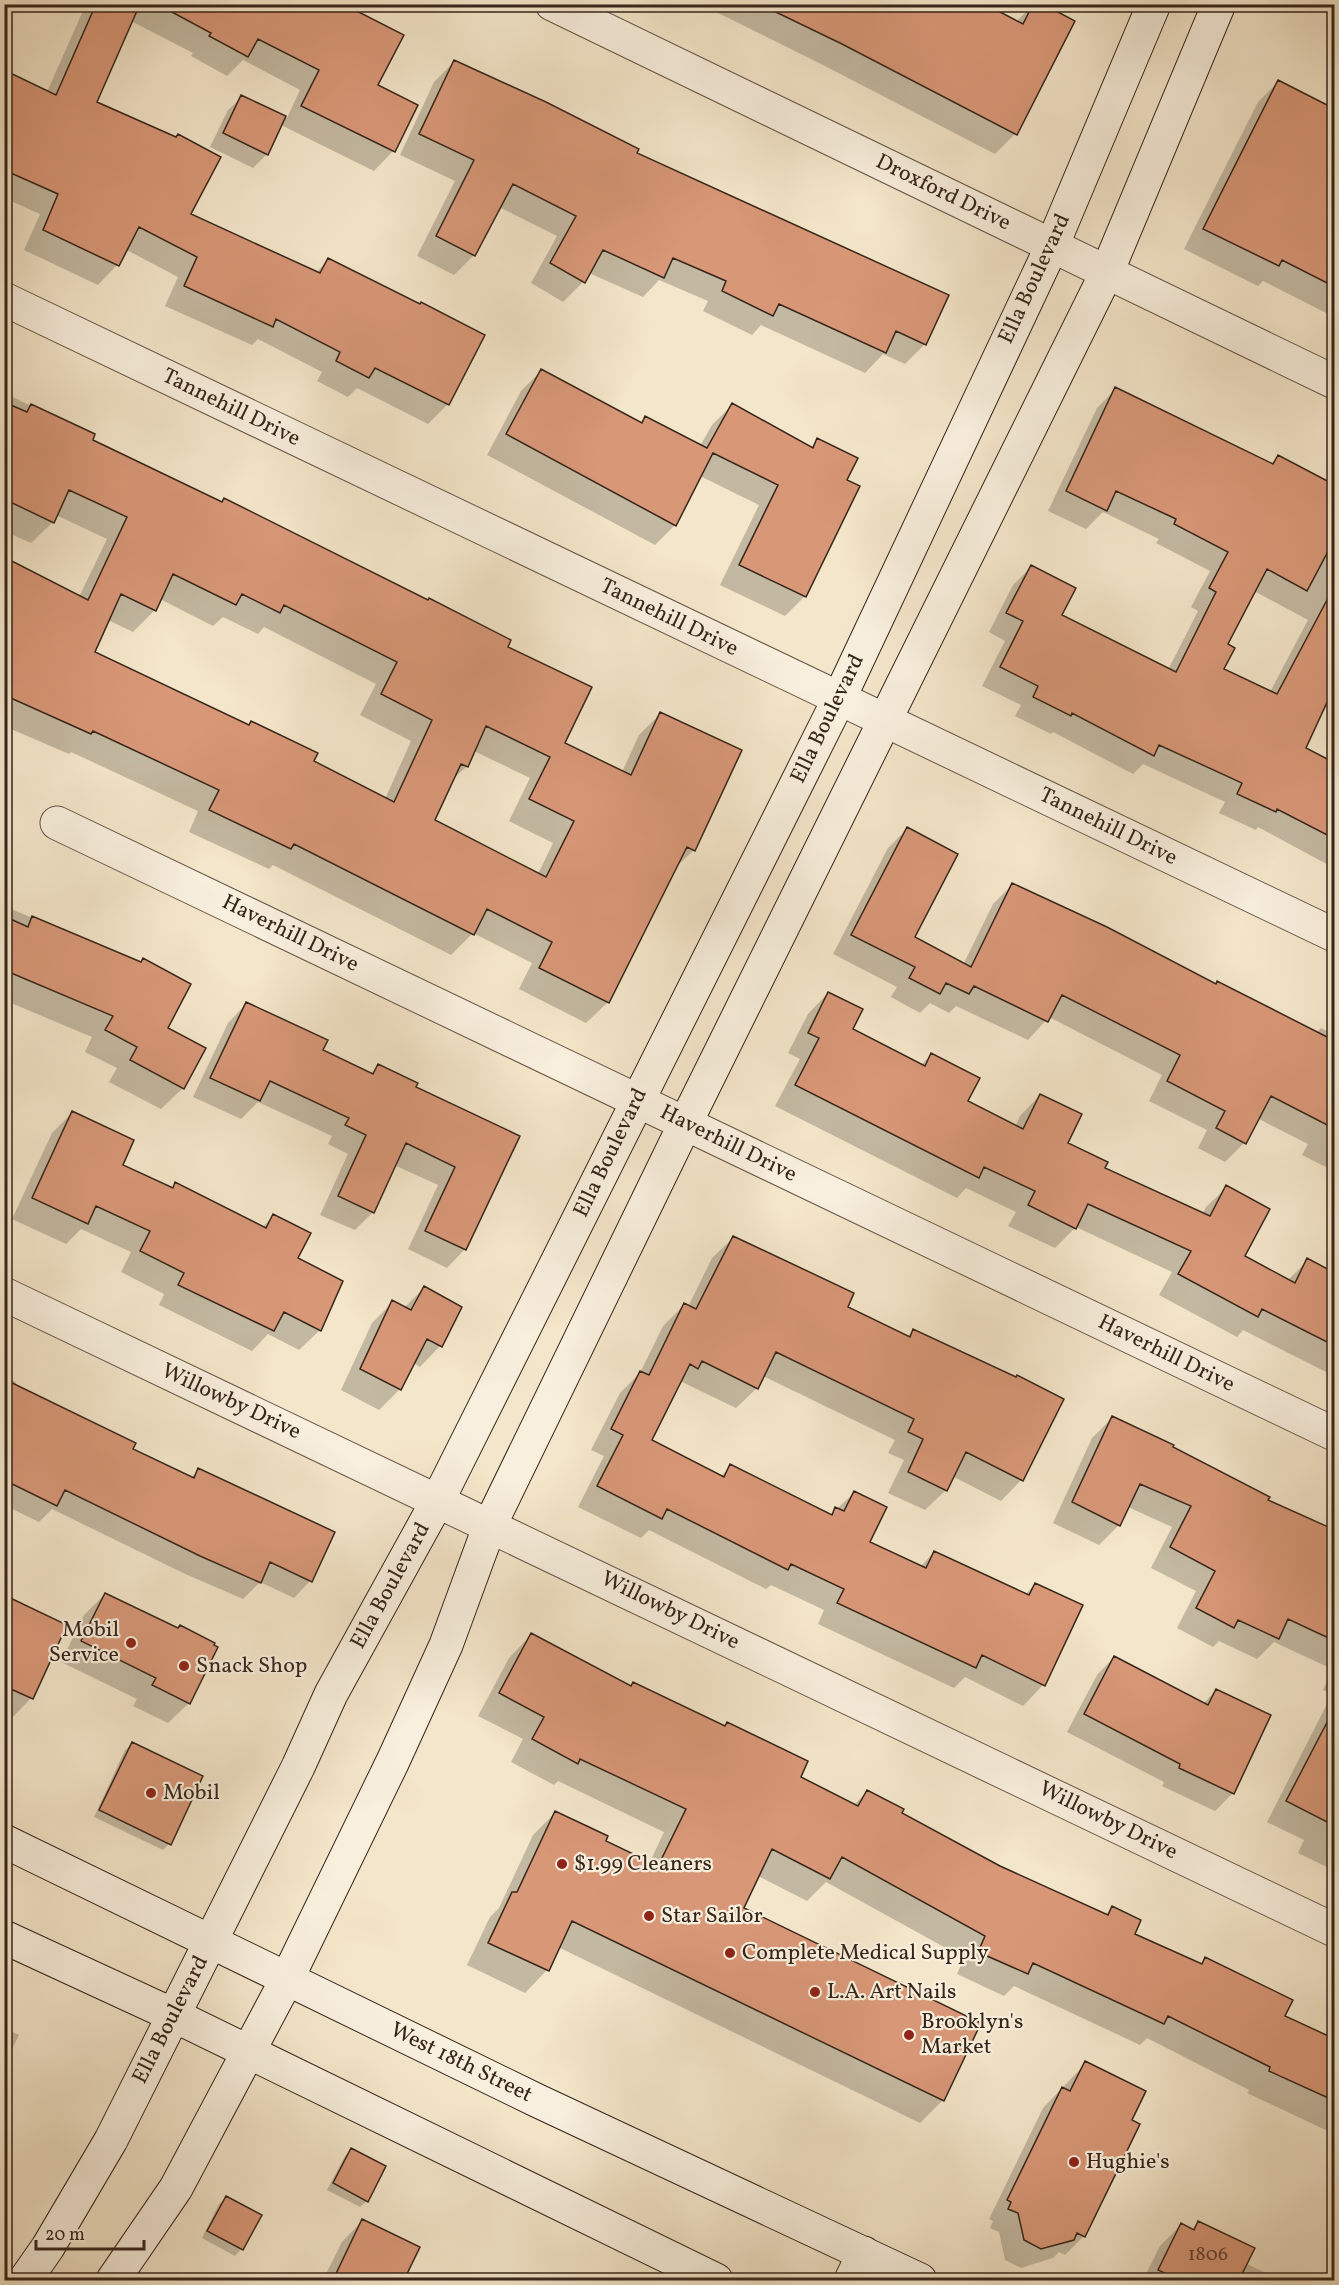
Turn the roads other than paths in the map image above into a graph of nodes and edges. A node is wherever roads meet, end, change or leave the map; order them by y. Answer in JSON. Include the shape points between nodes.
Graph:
{"nodes":[{"id":1,"x":552,"y":4,"type":"edge"},
{"id":2,"x":1154,"y":4,"type":"edge"},
{"id":3,"x":1219,"y":4,"type":"edge"},
{"id":4,"x":1052,"y":246,"type":"junction"},
{"id":5,"x":1107,"y":272,"type":"junction"},
{"id":6,"x":4,"y":299,"type":"edge"},
{"id":7,"x":1335,"y":382,"type":"edge"},
{"id":8,"x":839,"y":699,"type":"junction"},
{"id":9,"x":886,"y":720,"type":"junction"},
{"id":10,"x":57,"y":823,"type":"dead end"},
{"id":11,"x":1335,"y":935,"type":"edge"},
{"id":12,"x":637,"y":1101,"type":"junction"},
{"id":13,"x":685,"y":1124,"type":"junction"},
{"id":14,"x":4,"y":1294,"type":"edge"},
{"id":15,"x":1335,"y":1434,"type":"edge"},
{"id":16,"x":438,"y":1500,"type":"junction"},
{"id":17,"x":490,"y":1525,"type":"junction"},
{"id":18,"x":4,"y":1841,"type":"edge"},
{"id":19,"x":1335,"y":1930,"type":"edge"},
{"id":20,"x":4,"y":1937,"type":"edge"},
{"id":21,"x":210,"y":1941,"type":"junction"},
{"id":22,"x":287,"y":1979,"type":"junction"},
{"id":23,"x":173,"y":2015,"type":"junction"},
{"id":24,"x":248,"y":2053,"type":"junction"},
{"id":25,"x":857,"y":2267,"type":"edge"},
{"id":26,"x":25,"y":2280,"type":"edge"},
{"id":27,"x":113,"y":2280,"type":"edge"},
{"id":28,"x":716,"y":2280,"type":"edge"},
{"id":29,"x":921,"y":2280,"type":"edge"}],
"edges":[{"from":1,"to":4,"type":"main road","name":"Droxford Drive"},
{"from":2,"to":4,"type":"main road","name":"Ella Boulevard"},
{"from":3,"to":5,"type":"main road"},
{"from":4,"to":5,"type":"main road","name":"Droxford Drive"},
{"from":4,"to":8,"type":"main road","name":"Ella Boulevard"},
{"from":5,"to":7,"type":"main road","name":"Droxford Drive"},
{"from":5,"to":9,"type":"main road"},
{"from":6,"to":8,"type":"main road","name":"Tannehill Drive"},
{"from":8,"to":9,"type":"main road","name":"Tannehill Drive"},
{"from":8,"to":12,"type":"main road","name":"Ella Boulevard"},
{"from":9,"to":11,"type":"main road","name":"Tannehill Drive"},
{"from":9,"to":13,"type":"main road"},
{"from":10,"to":12,"type":"main road","name":"Haverhill Drive"},
{"from":12,"to":13,"type":"main road","name":"Haverhill Drive"},
{"from":12,"to":16,"type":"main road","name":"Ella Boulevard"},
{"from":13,"to":15,"type":"main road","name":"Haverhill Drive"},
{"from":13,"to":17,"type":"main road"},
{"from":14,"to":16,"type":"main road","name":"Willowby Drive"},
{"from":16,"to":17,"type":"main road","name":"Willowby Drive"},
{"from":16,"to":21,"type":"main road","name":"Ella Boulevard","via":[[331,1694]]},
{"from":17,"to":19,"type":"main road","name":"Willowby Drive"},
{"from":17,"to":22,"type":"main road","via":[[446,1645]]},
{"from":18,"to":21,"type":"main road","name":"West 18th Street"},
{"from":20,"to":23,"type":"main road"},
{"from":21,"to":22,"type":"main road","name":"West 18th Street"},
{"from":21,"to":23,"type":"main road","name":"Ella Boulevard"},
{"from":22,"to":24,"type":"main road"},
{"from":22,"to":25,"type":"main road","name":"West 18th Street","via":[[538,2101]]},
{"from":23,"to":24,"type":"main road"},
{"from":23,"to":26,"type":"main road","name":"Ella Boulevard","via":[[111,2140]]},
{"from":24,"to":27,"type":"main road","via":[[176,2188]]},
{"from":24,"to":28,"type":"main road"},
{"from":25,"to":29,"type":"main road","name":"West 18th Street"}]}
